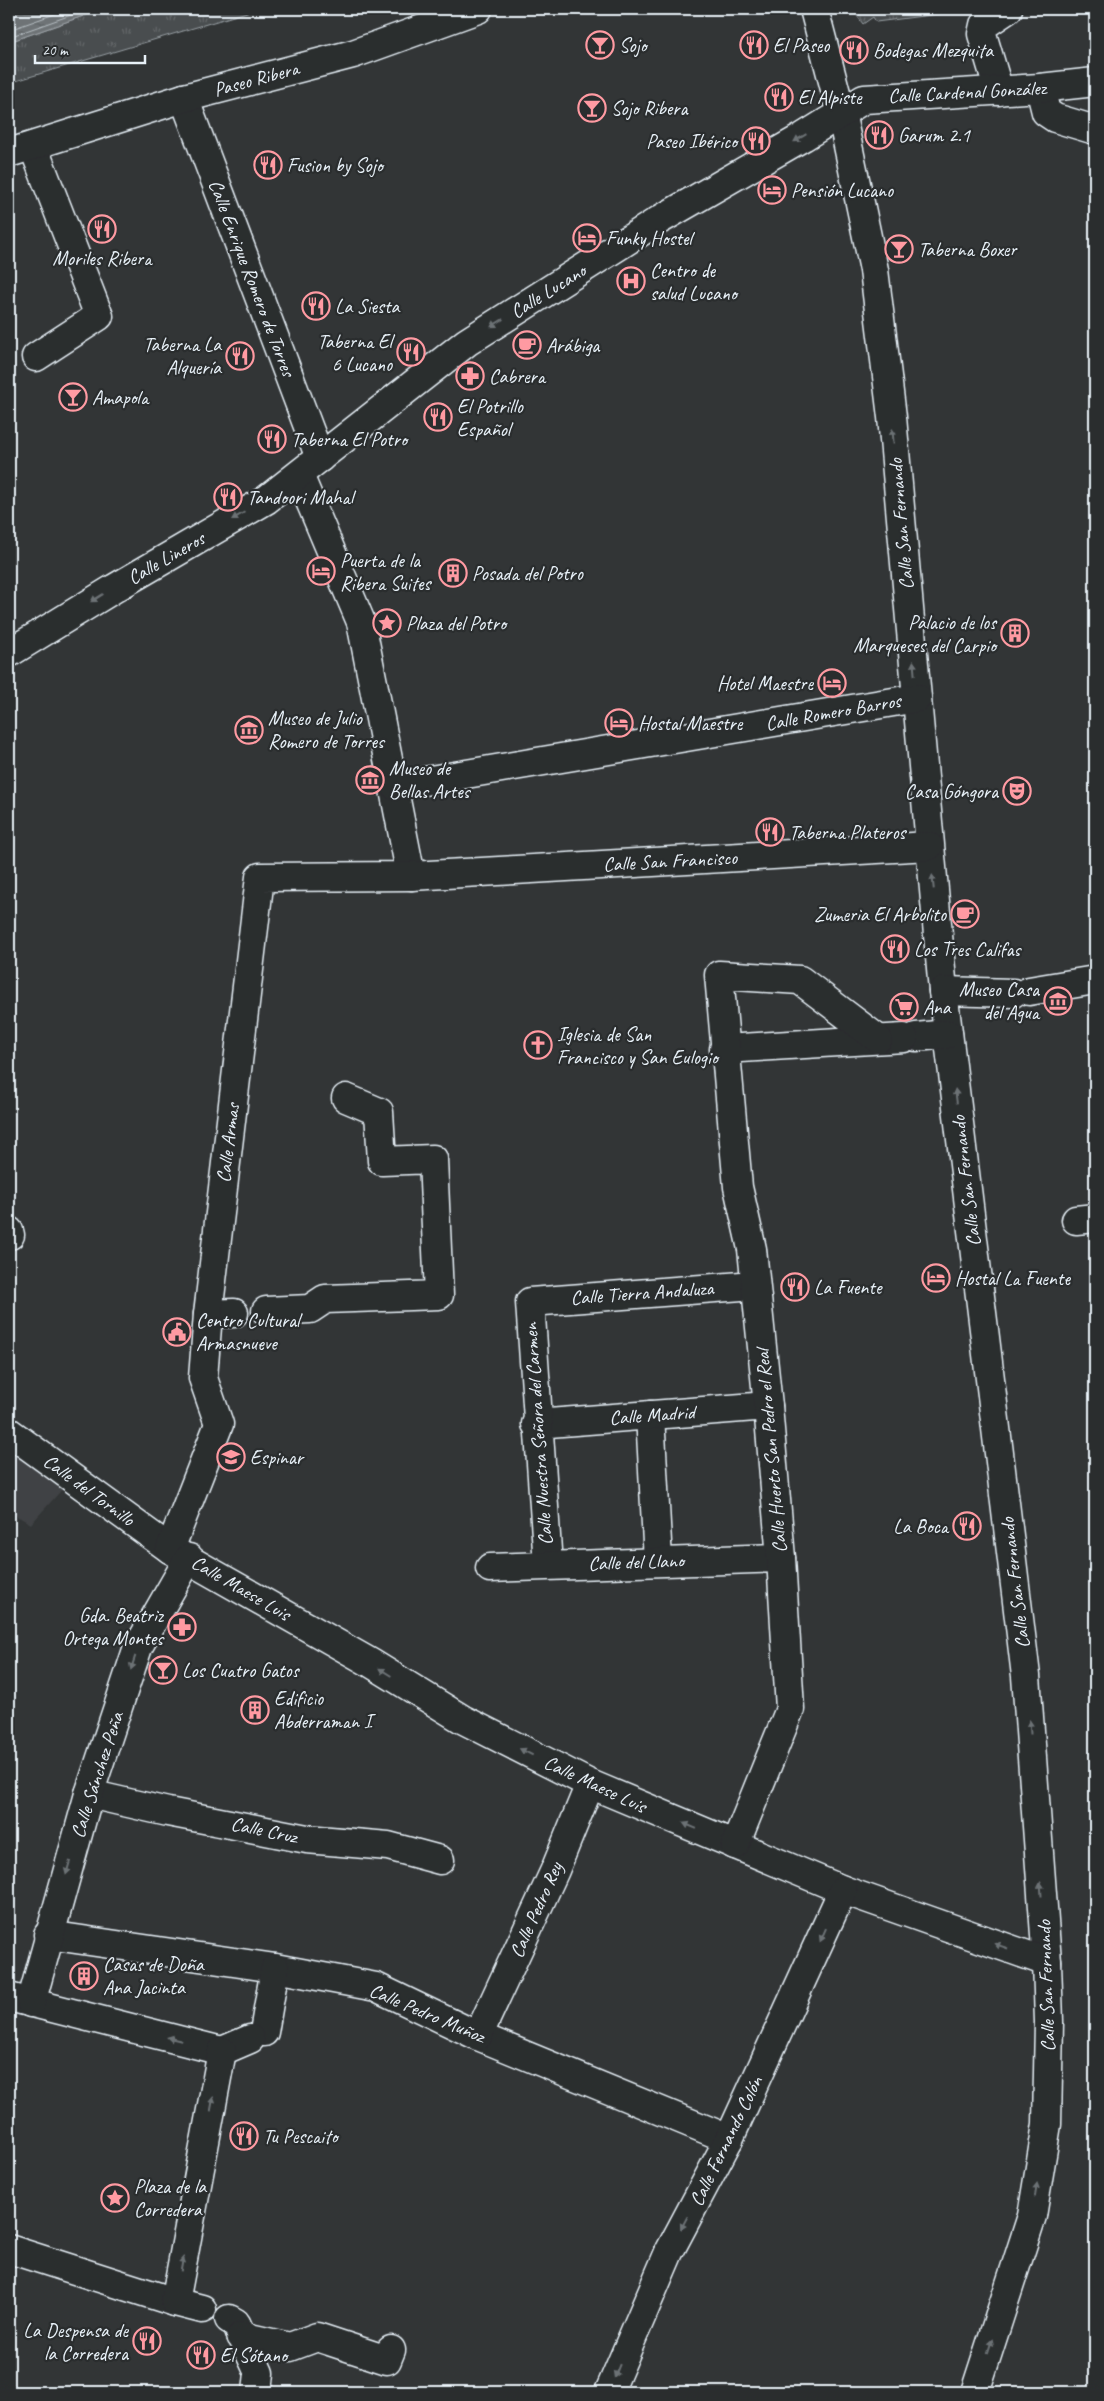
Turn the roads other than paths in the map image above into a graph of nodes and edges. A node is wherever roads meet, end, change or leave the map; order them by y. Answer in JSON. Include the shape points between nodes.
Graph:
{"nodes":[{"id":1,"x":478,"y":9,"type":"edge"},
{"id":2,"x":814,"y":9,"type":"edge"},
{"id":3,"x":1008,"y":9,"type":"edge"},
{"id":4,"x":1095,"y":82,"type":"edge"},
{"id":5,"x":1040,"y":88,"type":"junction"},
{"id":6,"x":999,"y":91,"type":"junction"},
{"id":7,"x":184,"y":98,"type":"junction"},
{"id":8,"x":841,"y":112,"type":"junction"},
{"id":9,"x":1095,"y":130,"type":"edge"},
{"id":10,"x":21,"y":149,"type":"edge"},
{"id":11,"x":36,"y":357,"type":"dead end"},
{"id":12,"x":320,"y":458,"type":"junction"},
{"id":13,"x":298,"y":475,"type":"junction"},
{"id":14,"x":9,"y":653,"type":"edge"},
{"id":15,"x":917,"y":698,"type":"junction"},
{"id":16,"x":395,"y":786,"type":"junction"},
{"id":17,"x":929,"y":846,"type":"junction"},
{"id":18,"x":411,"y":876,"type":"junction"},
{"id":19,"x":1095,"y":980,"type":"edge"},
{"id":20,"x":943,"y":991,"type":"junction"},
{"id":21,"x":948,"y":1034,"type":"junction"},
{"id":22,"x":899,"y":1038,"type":"junction"},
{"id":23,"x":724,"y":1049,"type":"junction"},
{"id":24,"x":346,"y":1098,"type":"dead end"},
{"id":25,"x":755,"y":1285,"type":"junction"},
{"id":26,"x":530,"y":1302,"type":"joint"},
{"id":27,"x":266,"y":1311,"type":"dead end"},
{"id":28,"x":768,"y":1406,"type":"junction"},
{"id":29,"x":650,"y":1415,"type":"junction"},
{"id":30,"x":536,"y":1424,"type":"junction"},
{"id":31,"x":9,"y":1432,"type":"edge"},
{"id":32,"x":179,"y":1554,"type":"junction"},
{"id":33,"x":781,"y":1558,"type":"junction"},
{"id":34,"x":658,"y":1561,"type":"junction"},
{"id":35,"x":548,"y":1565,"type":"junction"},
{"id":36,"x":490,"y":1568,"type":"dead end"},
{"id":37,"x":590,"y":1784,"type":"junction"},
{"id":38,"x":89,"y":1794,"type":"junction"},
{"id":39,"x":735,"y":1845,"type":"junction"},
{"id":40,"x":440,"y":1860,"type":"dead end"},
{"id":41,"x":843,"y":1890,"type":"junction"},
{"id":42,"x":48,"y":1935,"type":"junction"},
{"id":43,"x":1047,"y":1962,"type":"junction"},
{"id":44,"x":275,"y":1968,"type":"junction"},
{"id":45,"x":20,"y":2000,"type":"edge"},
{"id":46,"x":478,"y":2036,"type":"junction"},
{"id":47,"x":222,"y":2051,"type":"junction"},
{"id":48,"x":730,"y":2140,"type":"junction"},
{"id":49,"x":9,"y":2249,"type":"edge"},
{"id":50,"x":175,"y":2302,"type":"junction"},
{"id":51,"x":202,"y":2310,"type":"dead end"},
{"id":52,"x":391,"y":2350,"type":"dead end"},
{"id":53,"x":257,"y":2392,"type":"edge"},
{"id":54,"x":609,"y":2392,"type":"edge"},
{"id":55,"x":975,"y":2392,"type":"edge"}],
"edges":[{"from":1,"to":7,"type":"street","name":"Paseo Ribera","via":[[353,54]]},
{"from":2,"to":8,"type":"street","name":"Calle San Fernando"},
{"from":3,"to":6,"type":"street","via":[[984,25],[982,34]]},
{"from":4,"to":5,"type":"street","name":"Calle Cardenal González"},
{"from":5,"to":6,"type":"street","name":"Calle Cardenal González"},
{"from":5,"to":9,"type":"street","via":[[1046,112],[1055,118]]},
{"from":6,"to":8,"type":"street","name":"Calle Cardenal González","via":[[864,98]]},
{"from":7,"to":10,"type":"street","name":"Paseo Ribera"},
{"from":7,"to":12,"type":"street","name":"Calle Enrique Romero de Torres"},
{"from":8,"to":12,"type":"street","name":"Calle Lucano","one_way":true,"via":[[467,342]]},
{"from":15,"to":8,"type":"street","name":"Calle San Fernando","one_way":true,"via":[[892,417],[874,270]]},
{"from":10,"to":11,"type":"street","name":"Paseo Ribera","via":[[99,316]]},
{"from":12,"to":13,"type":"street","name":"Calle Lineros"},
{"from":13,"to":14,"type":"street","name":"Calle Lineros","one_way":true,"via":[[266,500],[130,578]]},
{"from":13,"to":16,"type":"street","via":[[361,622]]},
{"from":15,"to":16,"type":"street","name":"Calle Romero Barros"},
{"from":15,"to":17,"type":"street","name":"Calle San Fernando"},
{"from":16,"to":18,"type":"street"},
{"from":17,"to":18,"type":"street","name":"Calle San Francisco"},
{"from":20,"to":17,"type":"street","name":"Calle San Fernando","one_way":true},
{"from":18,"to":32,"type":"street","name":"Calle Armas","via":[[260,877],[221,1314],[203,1378],[219,1424]]},
{"from":19,"to":20,"type":"street","via":[[1021,992]]},
{"from":20,"to":21,"type":"street","name":"Calle San Fernando"},
{"from":21,"to":22,"type":"street"},
{"from":43,"to":21,"type":"street","name":"Calle San Fernando","one_way":true,"via":[[1026,1676]]},
{"from":22,"to":23,"type":"street"},
{"from":22,"to":23,"type":"street","name":"Calle Huerto San Pedro el Real","via":[[800,980],[719,975]]},
{"from":23,"to":25,"type":"street","name":"Calle Huerto San Pedro el Real","via":[[738,1187],[752,1249]]},
{"from":24,"to":27,"type":"street","via":[[379,1112],[382,1161],[433,1159],[439,1295],[325,1299],[310,1309]]},
{"from":25,"to":26,"type":"street","name":"Calle Tierra Andaluza"},
{"from":25,"to":28,"type":"street","name":"Calle Huerto San Pedro el Real"},
{"from":26,"to":30,"type":"street","name":"Calle Nuestra Señora del Carmen"},
{"from":28,"to":29,"type":"street","name":"Calle Madrid"},
{"from":28,"to":33,"type":"street","name":"Calle Huerto San Pedro el Real"},
{"from":29,"to":30,"type":"street","name":"Calle Madrid"},
{"from":29,"to":34,"type":"street"},
{"from":30,"to":35,"type":"street","name":"Calle Nuestra Señora del Carmen"},
{"from":31,"to":32,"type":"street","name":"Calle del Tornillo"},
{"from":37,"to":32,"type":"street","name":"Calle Maese Luis","one_way":true,"via":[[462,1719]]},
{"from":32,"to":38,"type":"street","name":"Calle Sánchez Peña","one_way":true,"via":[[138,1647]]},
{"from":33,"to":34,"type":"street","name":"Calle del Llano"},
{"from":33,"to":39,"type":"street","name":"Calle Huerto San Pedro el Real","via":[[790,1709]]},
{"from":34,"to":35,"type":"street","name":"Calle del Llano"},
{"from":35,"to":36,"type":"street","name":"Calle del Llano"},
{"from":39,"to":37,"type":"street","name":"Calle Maese Luis","one_way":true},
{"from":37,"to":46,"type":"street","name":"Calle Pedro Rey","via":[[555,1870]]},
{"from":38,"to":40,"type":"street","name":"Calle Cruz","via":[[307,1839],[388,1846]]},
{"from":38,"to":42,"type":"street","name":"Calle Sánchez Peña","one_way":true},
{"from":39,"to":41,"type":"street","name":"Calle Maese Luis"},
{"from":43,"to":41,"type":"street","name":"Calle Maese Luis","one_way":true},
{"from":41,"to":48,"type":"street","name":"Calle Fernando Colón","one_way":true},
{"from":42,"to":44,"type":"street","name":"Calle Pedro Muñoz"},
{"from":42,"to":45,"type":"street","name":"Calle Sánchez Peña"},
{"from":55,"to":43,"type":"street","name":"Calle San Fernando","one_way":true,"via":[[1032,2216],[1047,2124]]},
{"from":44,"to":46,"type":"street","name":"Calle Pedro Muñoz","via":[[376,1987]]},
{"from":44,"to":47,"type":"street","via":[[257,2036]]},
{"from":47,"to":45,"type":"street","one_way":true},
{"from":46,"to":48,"type":"street","name":"Calle Pedro Muñoz"},
{"from":50,"to":47,"type":"street","one_way":true},
{"from":48,"to":54,"type":"street","name":"Calle Fernando Colón","one_way":true,"via":[[669,2252]]},
{"from":49,"to":50,"type":"street"},
{"from":50,"to":51,"type":"street"},
{"from":52,"to":53,"type":"street","via":[[387,2360],[318,2338],[290,2347],[235,2327],[258,2373]]}]}
